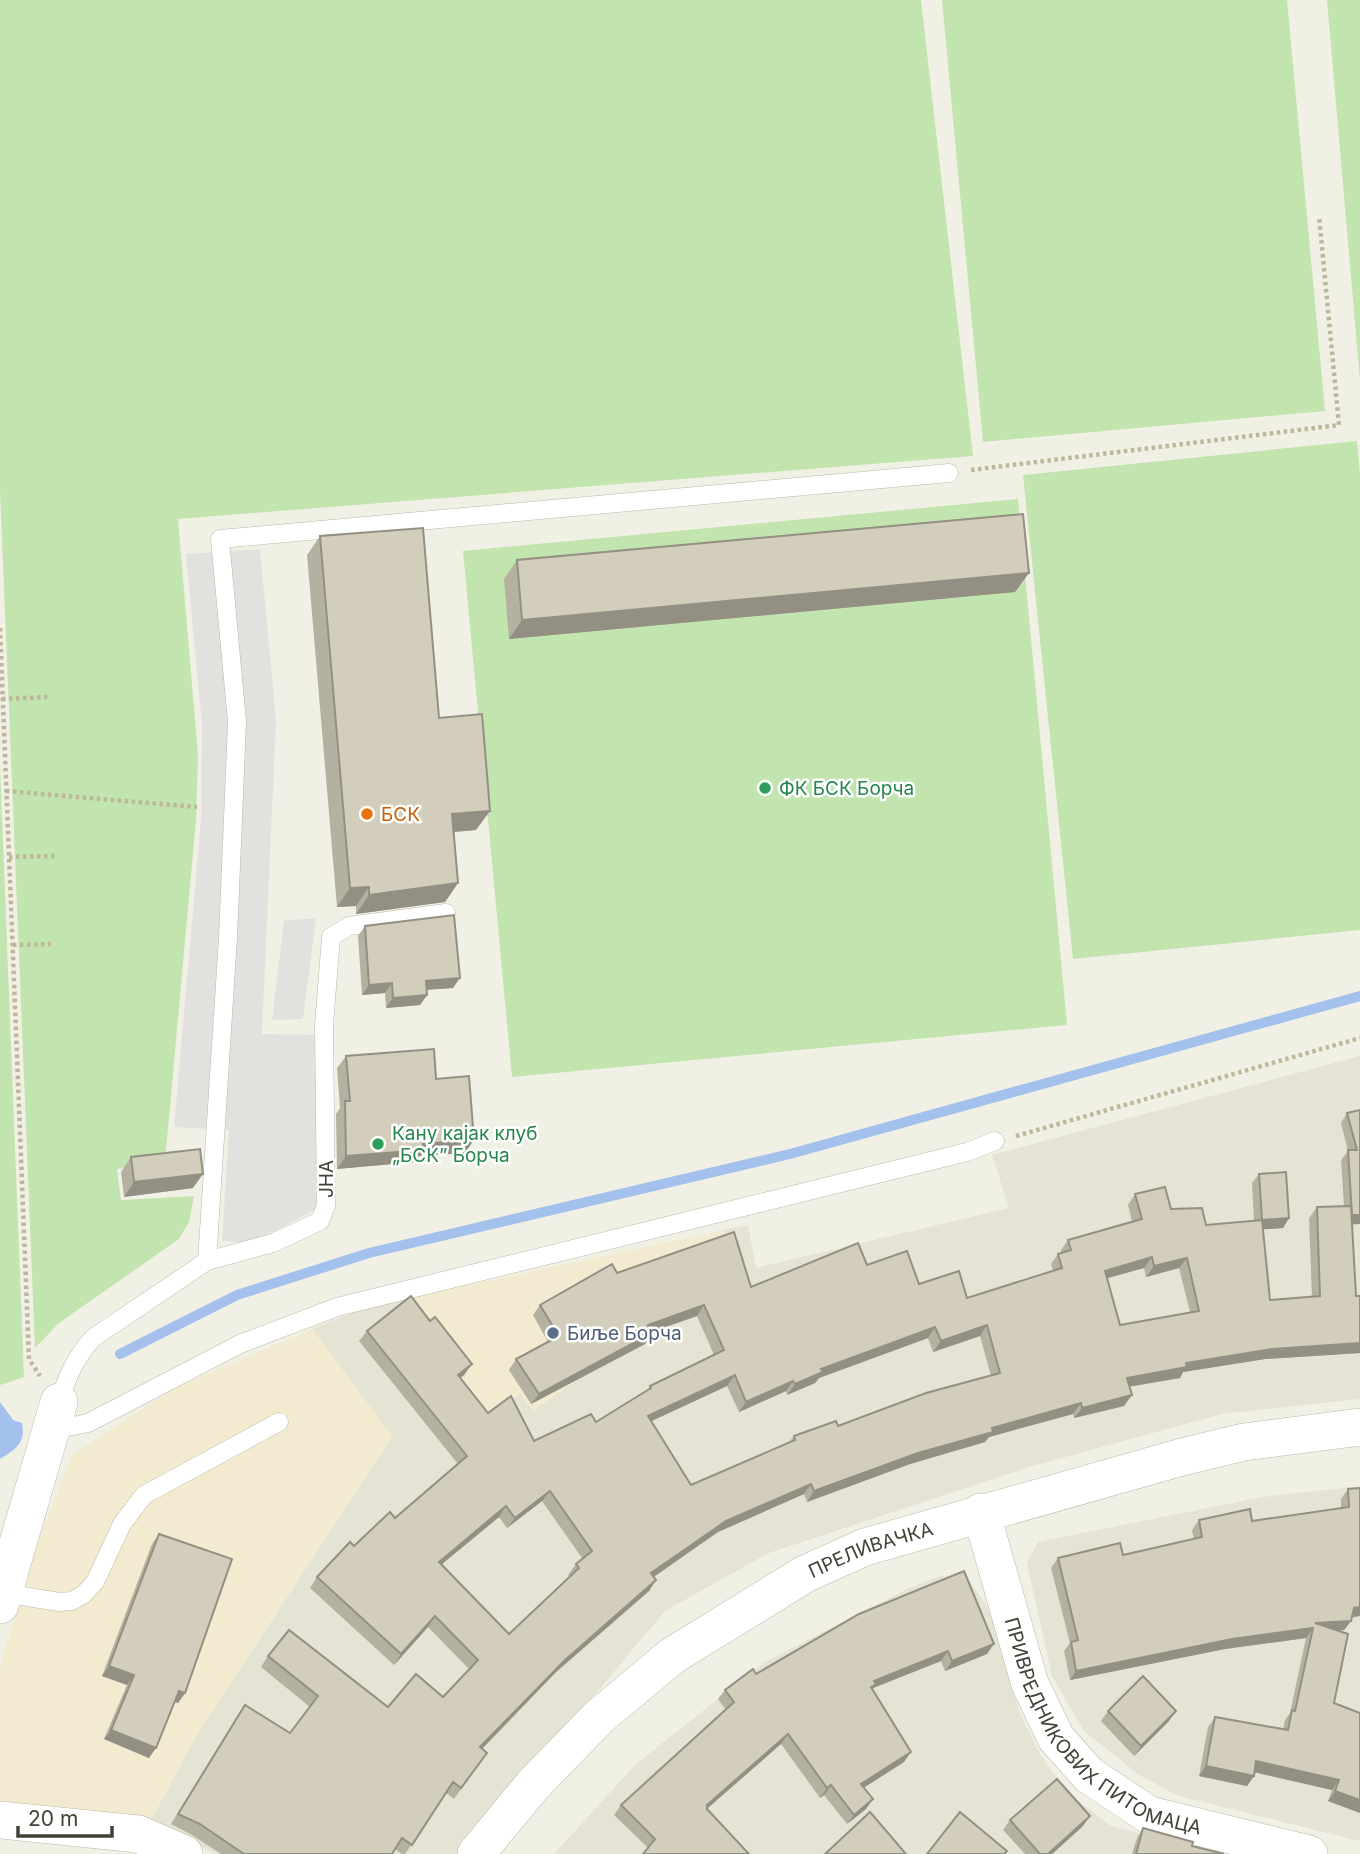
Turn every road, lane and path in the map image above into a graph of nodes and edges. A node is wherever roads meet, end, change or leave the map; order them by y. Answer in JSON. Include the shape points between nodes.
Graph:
{"nodes":[{"id":1,"x":1319,"y":216,"type":"dead end"},
{"id":2,"x":948,"y":473,"type":"joint"},
{"id":3,"x":0,"y":628,"type":"edge"},
{"id":4,"x":49,"y":697,"type":"dead end"},
{"id":5,"x":2,"y":699,"type":"junction"},
{"id":6,"x":6,"y":791,"type":"junction"},
{"id":7,"x":197,"y":807,"type":"dead end"},
{"id":8,"x":56,"y":856,"type":"dead end"},
{"id":9,"x":9,"y":857,"type":"junction"},
{"id":10,"x":446,"y":913,"type":"edge"},
{"id":11,"x":51,"y":944,"type":"dead end"},
{"id":12,"x":13,"y":945,"type":"junction"},
{"id":13,"x":1360,"y":1038,"type":"edge"},
{"id":14,"x":995,"y":1142,"type":"joint"},
{"id":15,"x":207,"y":1261,"type":"junction"},
{"id":16,"x":56,"y":1416,"type":"junction"},
{"id":17,"x":279,"y":1422,"type":"dead end"},
{"id":18,"x":1360,"y":1427,"type":"edge"},
{"id":19,"x":981,"y":1512,"type":"junction"},
{"id":20,"x":2,"y":1599,"type":"edge"},
{"id":21,"x":0,"y":1820,"type":"edge"},
{"id":22,"x":184,"y":1854,"type":"edge"},
{"id":23,"x":477,"y":1854,"type":"edge"},
{"id":24,"x":1309,"y":1854,"type":"edge"}],
"edges":[{"from":1,"to":2,"type":"path","via":[[1339,425]]},
{"from":2,"to":15,"type":"lane","via":[[220,539],[237,722]]},
{"from":3,"to":5,"type":"path"},
{"from":4,"to":5,"type":"path"},
{"from":5,"to":6,"type":"path"},
{"from":6,"to":7,"type":"path"},
{"from":6,"to":9,"type":"path"},
{"from":8,"to":9,"type":"path"},
{"from":9,"to":12,"type":"path"},
{"from":10,"to":15,"type":"lane","name":"ЈНА","via":[[349,926],[331,937],[324,1024],[326,1211],[315,1226]]},
{"from":11,"to":12,"type":"path"},
{"from":12,"to":16,"type":"path","via":[[29,1359]]},
{"from":13,"to":14,"type":"path"},
{"from":14,"to":16,"type":"lane","via":[[337,1307],[264,1333],[88,1423]]},
{"from":15,"to":16,"type":"lane","name":"ЈНА","via":[[93,1338],[69,1372]]},
{"from":16,"to":20,"type":"street","name":"ЈНА"},
{"from":17,"to":20,"type":"lane","via":[[144,1495],[122,1524],[94,1583],[84,1594],[59,1602]]},
{"from":18,"to":19,"type":"street","name":"ПРЕЛИВАЧКА","via":[[1244,1442]]},
{"from":19,"to":23,"type":"street","name":"ПРЕЛИВАЧКА","via":[[865,1547],[817,1569],[672,1656],[599,1717],[533,1785]]},
{"from":19,"to":24,"type":"street","name":"ПРИВРЕДНИКОВИХ ПИТОМАЦА","via":[[1030,1684],[1056,1738],[1089,1775],[1149,1815]]},
{"from":21,"to":22,"type":"street","via":[[138,1834]]}]}
